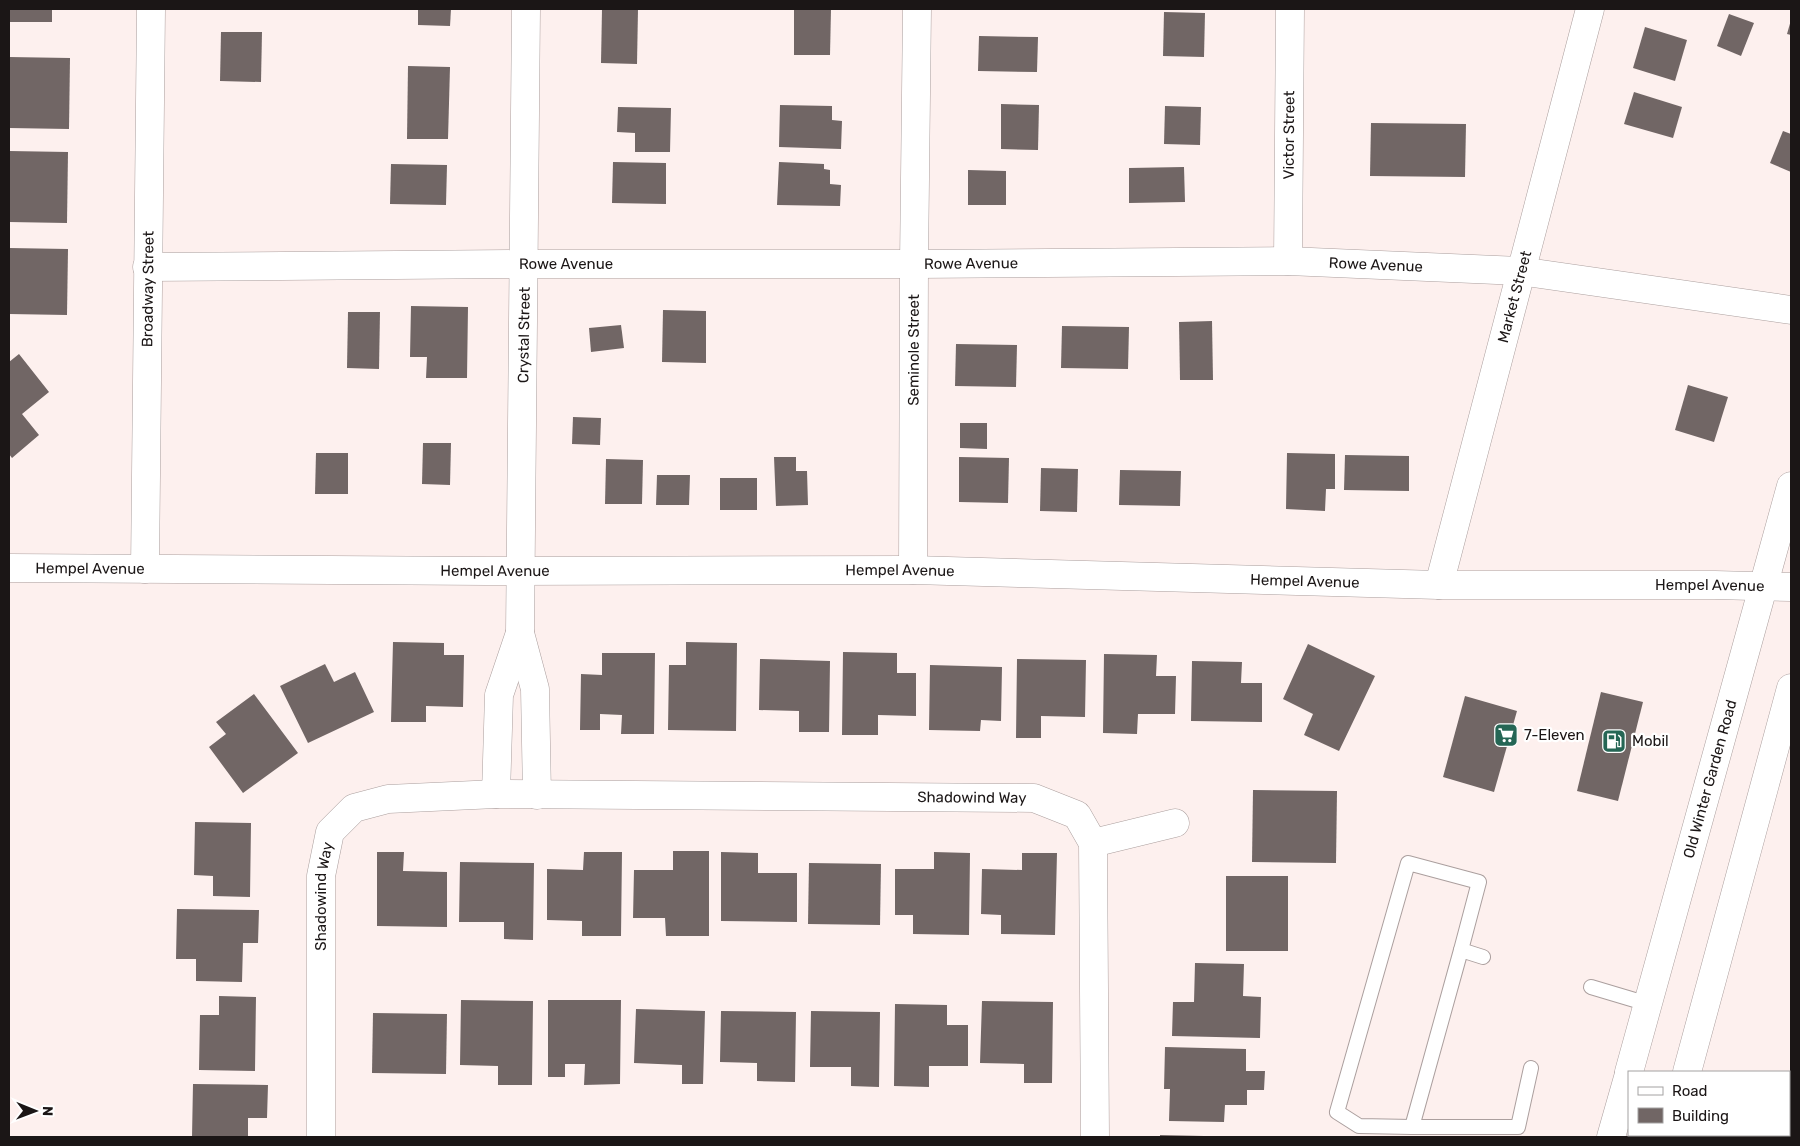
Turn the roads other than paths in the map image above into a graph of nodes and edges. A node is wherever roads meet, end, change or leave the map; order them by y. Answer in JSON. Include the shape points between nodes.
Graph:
{"nodes":[{"id":1,"x":150,"y":9,"type":"edge"},
{"id":2,"x":526,"y":9,"type":"edge"},
{"id":3,"x":918,"y":9,"type":"edge"},
{"id":4,"x":1290,"y":9,"type":"edge"},
{"id":5,"x":1590,"y":9,"type":"edge"},
{"id":6,"x":1288,"y":261,"type":"junction"},
{"id":7,"x":525,"y":264,"type":"junction"},
{"id":8,"x":914,"y":264,"type":"junction"},
{"id":9,"x":147,"y":267,"type":"junction"},
{"id":10,"x":1520,"y":271,"type":"junction"},
{"id":11,"x":1791,"y":310,"type":"edge"},
{"id":12,"x":1791,"y":486,"type":"edge"},
{"id":13,"x":9,"y":568,"type":"edge"},
{"id":14,"x":145,"y":569,"type":"junction"},
{"id":15,"x":913,"y":570,"type":"junction"},
{"id":16,"x":521,"y":571,"type":"junction"},
{"id":17,"x":1439,"y":585,"type":"junction"},
{"id":18,"x":1764,"y":585,"type":"junction"},
{"id":19,"x":1791,"y":587,"type":"edge"},
{"id":20,"x":520,"y":633,"type":"junction"},
{"id":21,"x":1791,"y":688,"type":"edge"},
{"id":22,"x":496,"y":794,"type":"junction"},
{"id":23,"x":537,"y":795,"type":"junction"},
{"id":24,"x":1175,"y":823,"type":"dead end"},
{"id":25,"x":1093,"y":843,"type":"junction"},
{"id":26,"x":1461,"y":950,"type":"junction"},
{"id":27,"x":1483,"y":956,"type":"dead end"},
{"id":28,"x":1591,"y":988,"type":"dead end"},
{"id":29,"x":1648,"y":1004,"type":"junction"},
{"id":30,"x":1531,"y":1068,"type":"dead end"},
{"id":31,"x":1630,"y":1071,"type":"edge"},
{"id":32,"x":1687,"y":1071,"type":"edge"},
{"id":33,"x":1628,"y":1077,"type":"edge"},
{"id":34,"x":1412,"y":1126,"type":"junction"},
{"id":35,"x":321,"y":1137,"type":"edge"},
{"id":36,"x":1095,"y":1137,"type":"edge"},
{"id":37,"x":1611,"y":1137,"type":"edge"}],
"edges":[{"from":1,"to":9,"type":"street","name":"Broadway Street"},
{"from":2,"to":7,"type":"street","name":"Crystal Street"},
{"from":3,"to":8,"type":"street","name":"Seminole Street"},
{"from":4,"to":6,"type":"street","name":"Victor Street"},
{"from":5,"to":10,"type":"street","name":"Market Street"},
{"from":6,"to":8,"type":"street","name":"Rowe Avenue"},
{"from":6,"to":10,"type":"street","name":"Rowe Avenue"},
{"from":7,"to":8,"type":"street","name":"Rowe Avenue"},
{"from":7,"to":9,"type":"street","name":"Rowe Avenue"},
{"from":7,"to":16,"type":"street","name":"Crystal Street"},
{"from":8,"to":15,"type":"street","name":"Seminole Street"},
{"from":9,"to":14,"type":"street","name":"Broadway Street"},
{"from":10,"to":11,"type":"street","name":"Rowe Avenue"},
{"from":10,"to":17,"type":"street","name":"Market Street"},
{"from":12,"to":18,"type":"street","name":"Old Winter Garden Road"},
{"from":13,"to":14,"type":"street","name":"Hempel Avenue"},
{"from":14,"to":16,"type":"street","name":"Hempel Avenue"},
{"from":15,"to":16,"type":"street","name":"Hempel Avenue"},
{"from":15,"to":17,"type":"street","name":"Hempel Avenue"},
{"from":16,"to":20,"type":"street"},
{"from":17,"to":18,"type":"street","name":"Hempel Avenue"},
{"from":18,"to":19,"type":"street","name":"Hempel Avenue"},
{"from":18,"to":29,"type":"street","name":"Old Winter Garden Road"},
{"from":20,"to":22,"type":"street","via":[[499,695]]},
{"from":20,"to":23,"type":"street","via":[[535,689]]},
{"from":21,"to":32,"type":"street"},
{"from":22,"to":23,"type":"street","name":"Shadowind Way"},
{"from":22,"to":35,"type":"street","name":"Shadowind Way","via":[[388,798],[354,808],[330,832],[321,876]]},
{"from":23,"to":25,"type":"street","name":"Shadowind Way","via":[[1034,798],[1077,815]]},
{"from":24,"to":25,"type":"street"},
{"from":25,"to":36,"type":"street","name":"Shadowind Way"},
{"from":26,"to":27,"type":"lane"},
{"from":26,"to":34,"type":"lane"},
{"from":26,"to":34,"type":"lane","via":[[1479,882],[1408,863],[1337,1112],[1359,1126]]},
{"from":28,"to":29,"type":"lane"},
{"from":29,"to":31,"type":"street","name":"Old Winter Garden Road"},
{"from":30,"to":34,"type":"lane","via":[[1518,1127]]},
{"from":33,"to":37,"type":"street","name":"Old Winter Garden Road"}]}
